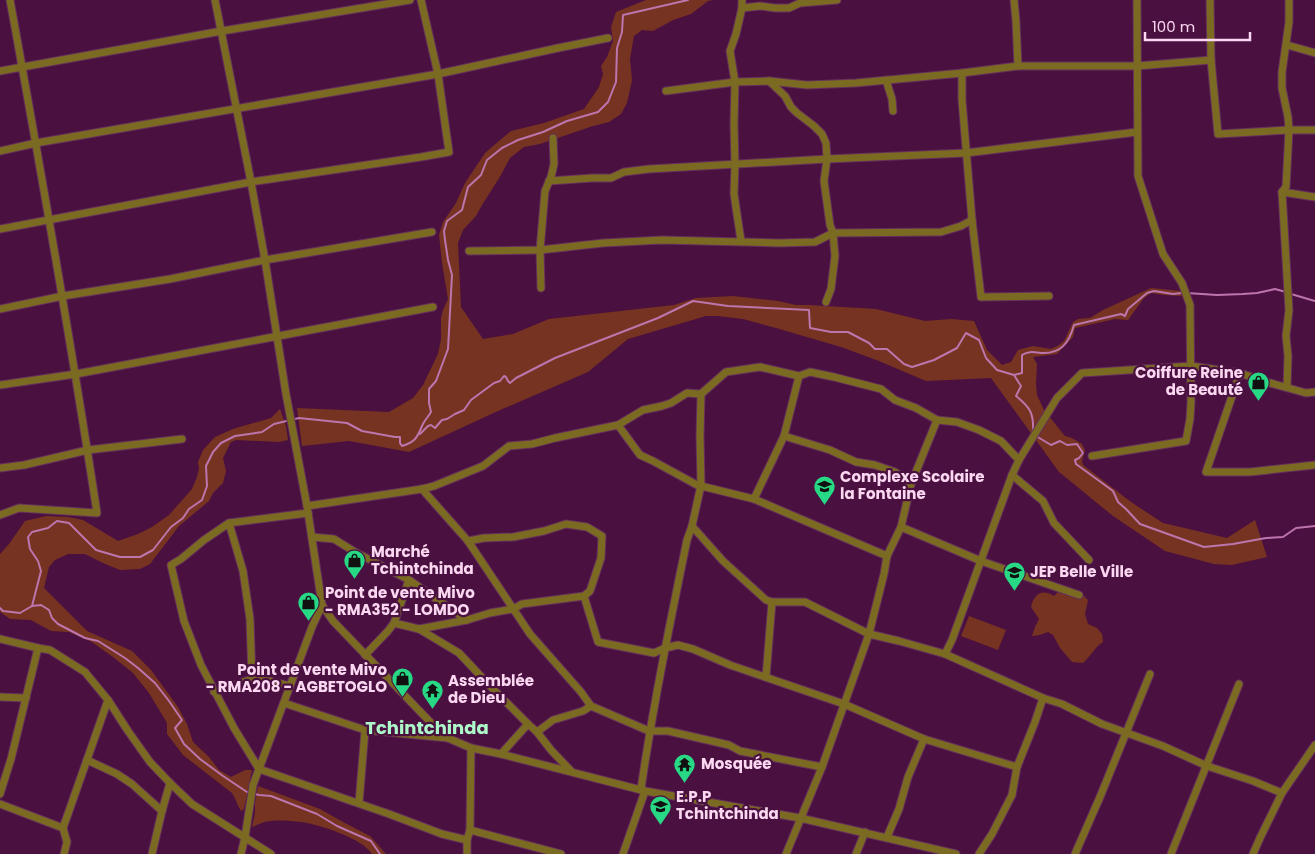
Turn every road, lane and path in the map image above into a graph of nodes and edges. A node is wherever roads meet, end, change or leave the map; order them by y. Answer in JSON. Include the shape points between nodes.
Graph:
{"nodes":[{"id":1,"x":10,"y":0,"type":"edge"},
{"id":2,"x":215,"y":0,"type":"edge"},
{"id":3,"x":410,"y":0,"type":"edge"},
{"id":4,"x":421,"y":0,"type":"edge"},
{"id":5,"x":837,"y":0,"type":"edge"},
{"id":6,"x":1014,"y":0,"type":"edge"},
{"id":7,"x":1137,"y":0,"type":"edge"},
{"id":8,"x":1210,"y":0,"type":"edge"},
{"id":9,"x":1289,"y":0,"type":"edge"},
{"id":10,"x":742,"y":4,"type":"edge"},
{"id":11,"x":222,"y":31,"type":"junction"},
{"id":12,"x":608,"y":38,"type":"dead end"},
{"id":13,"x":1287,"y":45,"type":"junction"},
{"id":14,"x":1315,"y":53,"type":"edge"},
{"id":15,"x":1211,"y":60,"type":"junction"},
{"id":16,"x":1018,"y":66,"type":"junction"},
{"id":17,"x":1137,"y":66,"type":"junction"},
{"id":18,"x":22,"y":67,"type":"junction"},
{"id":19,"x":0,"y":71,"type":"edge"},
{"id":20,"x":962,"y":73,"type":"junction"},
{"id":21,"x":438,"y":74,"type":"junction"},
{"id":22,"x":886,"y":80,"type":"junction"},
{"id":23,"x":769,"y":81,"type":"junction"},
{"id":24,"x":735,"y":82,"type":"junction"},
{"id":25,"x":666,"y":91,"type":"dead end"},
{"id":26,"x":236,"y":108,"type":"junction"},
{"id":27,"x":893,"y":111,"type":"dead end"},
{"id":28,"x":1289,"y":130,"type":"junction"},
{"id":29,"x":1315,"y":130,"type":"edge"},
{"id":30,"x":1137,"y":132,"type":"junction"},
{"id":31,"x":553,"y":138,"type":"dead end"},
{"id":32,"x":36,"y":143,"type":"junction"},
{"id":33,"x":0,"y":151,"type":"edge"},
{"id":34,"x":966,"y":152,"type":"junction"},
{"id":35,"x":827,"y":159,"type":"junction"},
{"id":36,"x":735,"y":164,"type":"junction"},
{"id":37,"x":550,"y":181,"type":"junction"},
{"id":38,"x":251,"y":182,"type":"junction"},
{"id":39,"x":1282,"y":192,"type":"junction"},
{"id":40,"x":1315,"y":197,"type":"edge"},
{"id":41,"x":50,"y":220,"type":"junction"},
{"id":42,"x":972,"y":220,"type":"junction"},
{"id":43,"x":0,"y":229,"type":"edge"},
{"id":44,"x":432,"y":232,"type":"dead end"},
{"id":45,"x":833,"y":233,"type":"junction"},
{"id":46,"x":741,"y":241,"type":"junction"},
{"id":47,"x":540,"y":250,"type":"junction"},
{"id":48,"x":469,"y":251,"type":"dead end"},
{"id":49,"x":265,"y":260,"type":"junction"},
{"id":50,"x":541,"y":288,"type":"dead end"},
{"id":51,"x":63,"y":296,"type":"junction"},
{"id":52,"x":1048,"y":296,"type":"dead end"},
{"id":53,"x":826,"y":302,"type":"dead end"},
{"id":54,"x":433,"y":307,"type":"dead end"},
{"id":55,"x":0,"y":309,"type":"edge"},
{"id":56,"x":277,"y":337,"type":"junction"},
{"id":57,"x":1191,"y":366,"type":"junction"},
{"id":58,"x":1240,"y":373,"type":"junction"},
{"id":59,"x":76,"y":374,"type":"junction"},
{"id":60,"x":798,"y":376,"type":"junction"},
{"id":61,"x":0,"y":385,"type":"edge"},
{"id":62,"x":1287,"y":387,"type":"junction"},
{"id":63,"x":1315,"y":392,"type":"edge"},
{"id":64,"x":701,"y":394,"type":"junction"},
{"id":65,"x":937,"y":420,"type":"junction"},
{"id":66,"x":618,"y":425,"type":"junction"},
{"id":67,"x":784,"y":436,"type":"junction"},
{"id":68,"x":182,"y":439,"type":"dead end"},
{"id":69,"x":88,"y":450,"type":"junction"},
{"id":70,"x":1092,"y":456,"type":"dead end"},
{"id":71,"x":1019,"y":460,"type":"junction"},
{"id":72,"x":1315,"y":465,"type":"edge"},
{"id":73,"x":0,"y":468,"type":"edge"},
{"id":74,"x":1012,"y":475,"type":"junction"},
{"id":75,"x":911,"y":484,"type":"junction"},
{"id":76,"x":702,"y":485,"type":"junction"},
{"id":77,"x":422,"y":489,"type":"junction"},
{"id":78,"x":754,"y":499,"type":"junction"},
{"id":79,"x":308,"y":509,"type":"junction"},
{"id":80,"x":0,"y":514,"type":"edge"},
{"id":81,"x":229,"y":523,"type":"junction"},
{"id":82,"x":692,"y":526,"type":"junction"},
{"id":83,"x":901,"y":527,"type":"junction"},
{"id":84,"x":312,"y":537,"type":"junction"},
{"id":85,"x":468,"y":541,"type":"junction"},
{"id":86,"x":887,"y":556,"type":"junction"},
{"id":87,"x":1090,"y":560,"type":"dead end"},
{"id":88,"x":981,"y":561,"type":"junction"},
{"id":89,"x":408,"y":580,"type":"junction"},
{"id":90,"x":1079,"y":595,"type":"dead end"},
{"id":91,"x":584,"y":596,"type":"junction"},
{"id":92,"x":772,"y":602,"type":"junction"},
{"id":93,"x":322,"y":605,"type":"junction"},
{"id":94,"x":513,"y":609,"type":"junction"},
{"id":95,"x":467,"y":620,"type":"junction"},
{"id":96,"x":394,"y":623,"type":"junction"},
{"id":97,"x":419,"y":629,"type":"junction"},
{"id":98,"x":869,"y":634,"type":"junction"},
{"id":99,"x":0,"y":639,"type":"edge"},
{"id":100,"x":38,"y":648,"type":"junction"},
{"id":101,"x":664,"y":648,"type":"junction"},
{"id":102,"x":945,"y":654,"type":"junction"},
{"id":103,"x":365,"y":655,"type":"junction"},
{"id":104,"x":1150,"y":674,"type":"dead end"},
{"id":105,"x":766,"y":677,"type":"junction"},
{"id":106,"x":252,"y":679,"type":"junction"},
{"id":107,"x":1239,"y":684,"type":"dead end"},
{"id":108,"x":290,"y":686,"type":"junction"},
{"id":109,"x":214,"y":692,"type":"junction"},
{"id":110,"x":0,"y":697,"type":"edge"},
{"id":111,"x":26,"y":698,"type":"junction"},
{"id":112,"x":1043,"y":698,"type":"junction"},
{"id":113,"x":108,"y":700,"type":"junction"},
{"id":114,"x":284,"y":703,"type":"junction"},
{"id":115,"x":844,"y":704,"type":"junction"},
{"id":116,"x":590,"y":706,"type":"junction"},
{"id":117,"x":528,"y":724,"type":"junction"},
{"id":118,"x":365,"y":730,"type":"junction"},
{"id":119,"x":649,"y":731,"type":"junction"},
{"id":120,"x":537,"y":732,"type":"junction"},
{"id":121,"x":1126,"y":732,"type":"junction"},
{"id":122,"x":448,"y":738,"type":"junction"},
{"id":123,"x":924,"y":739,"type":"junction"},
{"id":124,"x":1315,"y":746,"type":"edge"},
{"id":125,"x":470,"y":748,"type":"junction"},
{"id":126,"x":501,"y":754,"type":"junction"},
{"id":127,"x":87,"y":760,"type":"junction"},
{"id":128,"x":1207,"y":766,"type":"junction"},
{"id":129,"x":822,"y":767,"type":"junction"},
{"id":130,"x":1017,"y":767,"type":"junction"},
{"id":131,"x":259,"y":769,"type":"junction"},
{"id":132,"x":571,"y":772,"type":"junction"},
{"id":133,"x":170,"y":783,"type":"junction"},
{"id":134,"x":643,"y":790,"type":"junction"},
{"id":135,"x":1282,"y":793,"type":"junction"},
{"id":136,"x":0,"y":794,"type":"edge"},
{"id":137,"x":359,"y":803,"type":"junction"},
{"id":138,"x":0,"y":804,"type":"edge"},
{"id":139,"x":162,"y":811,"type":"junction"},
{"id":140,"x":800,"y":818,"type":"junction"},
{"id":141,"x":63,"y":828,"type":"junction"},
{"id":142,"x":470,"y":830,"type":"junction"},
{"id":143,"x":864,"y":832,"type":"junction"},
{"id":144,"x":245,"y":837,"type":"junction"},
{"id":145,"x":887,"y":837,"type":"junction"},
{"id":146,"x":467,"y":840,"type":"junction"},
{"id":147,"x":925,"y":851,"type":"edge"},
{"id":148,"x":64,"y":854,"type":"edge"},
{"id":149,"x":152,"y":854,"type":"edge"},
{"id":150,"x":241,"y":854,"type":"edge"},
{"id":151,"x":271,"y":854,"type":"edge"},
{"id":152,"x":467,"y":854,"type":"edge"},
{"id":153,"x":561,"y":854,"type":"edge"},
{"id":154,"x":623,"y":854,"type":"edge"},
{"id":155,"x":786,"y":854,"type":"edge"},
{"id":156,"x":856,"y":854,"type":"edge"},
{"id":157,"x":956,"y":854,"type":"edge"},
{"id":158,"x":979,"y":854,"type":"edge"},
{"id":159,"x":1075,"y":854,"type":"edge"},
{"id":160,"x":1170,"y":854,"type":"edge"},
{"id":161,"x":1254,"y":854,"type":"edge"}],
"edges":[{"from":1,"to":18,"type":"street"},
{"from":2,"to":11,"type":"street"},
{"from":3,"to":11,"type":"street"},
{"from":4,"to":21,"type":"street"},
{"from":5,"to":10,"type":"street","via":[[800,3],[789,8]]},
{"from":6,"to":16,"type":"street"},
{"from":7,"to":17,"type":"street"},
{"from":8,"to":15,"type":"street"},
{"from":9,"to":13,"type":"street"},
{"from":10,"to":24,"type":"street","via":[[730,51]]},
{"from":11,"to":18,"type":"street"},
{"from":11,"to":26,"type":"street"},
{"from":12,"to":21,"type":"street"},
{"from":13,"to":14,"type":"street"},
{"from":13,"to":28,"type":"street","via":[[1282,88]]},
{"from":15,"to":17,"type":"street"},
{"from":15,"to":28,"type":"street","via":[[1218,134]]},
{"from":16,"to":17,"type":"street"},
{"from":16,"to":20,"type":"street"},
{"from":17,"to":30,"type":"street"},
{"from":18,"to":19,"type":"street"},
{"from":18,"to":32,"type":"street"},
{"from":20,"to":22,"type":"street"},
{"from":20,"to":34,"type":"street"},
{"from":21,"to":26,"type":"street"},
{"from":21,"to":38,"type":"street","via":[[449,152]]},
{"from":22,"to":23,"type":"street","via":[[807,84]]},
{"from":22,"to":27,"type":"street"},
{"from":23,"to":24,"type":"street"},
{"from":23,"to":35,"type":"street","via":[[786,96],[797,113],[822,134]]},
{"from":24,"to":25,"type":"street"},
{"from":24,"to":36,"type":"street"},
{"from":26,"to":32,"type":"street"},
{"from":26,"to":38,"type":"street"},
{"from":28,"to":29,"type":"street"},
{"from":28,"to":39,"type":"street","via":[[1286,187]]},
{"from":30,"to":34,"type":"street"},
{"from":30,"to":57,"type":"street","via":[[1138,176],[1164,254],[1190,305]]},
{"from":31,"to":37,"type":"street","via":[[554,164]]},
{"from":32,"to":33,"type":"street"},
{"from":32,"to":41,"type":"street"},
{"from":34,"to":35,"type":"street"},
{"from":34,"to":42,"type":"street"},
{"from":35,"to":36,"type":"street"},
{"from":35,"to":45,"type":"street","via":[[824,181]]},
{"from":36,"to":37,"type":"street","via":[[649,169],[624,172],[611,178]]},
{"from":36,"to":46,"type":"street","via":[[734,194]]},
{"from":37,"to":47,"type":"street","via":[[545,191]]},
{"from":38,"to":41,"type":"street"},
{"from":38,"to":49,"type":"street"},
{"from":39,"to":40,"type":"street"},
{"from":39,"to":62,"type":"street","via":[[1289,310]]},
{"from":41,"to":43,"type":"street"},
{"from":41,"to":51,"type":"street"},
{"from":42,"to":45,"type":"street","via":[[941,232]]},
{"from":42,"to":52,"type":"street","via":[[981,297]]},
{"from":44,"to":49,"type":"street"},
{"from":45,"to":46,"type":"street","via":[[815,242]]},
{"from":45,"to":53,"type":"street","via":[[835,256]]},
{"from":46,"to":47,"type":"street","via":[[662,240]]},
{"from":47,"to":48,"type":"street"},
{"from":47,"to":50,"type":"street"},
{"from":49,"to":51,"type":"street"},
{"from":49,"to":56,"type":"street"},
{"from":51,"to":55,"type":"street"},
{"from":51,"to":59,"type":"street"},
{"from":54,"to":56,"type":"street"},
{"from":56,"to":59,"type":"street"},
{"from":56,"to":79,"type":"street"},
{"from":57,"to":58,"type":"street"},
{"from":57,"to":70,"type":"street","via":[[1190,419],[1186,441]]},
{"from":57,"to":71,"type":"street","via":[[1082,373],[1057,398]]},
{"from":58,"to":62,"type":"street"},
{"from":58,"to":72,"type":"street","via":[[1206,472],[1250,472]]},
{"from":59,"to":61,"type":"street"},
{"from":59,"to":69,"type":"street"},
{"from":60,"to":64,"type":"street","via":[[760,366],[726,372]]},
{"from":60,"to":65,"type":"street","via":[[810,372],[881,389],[895,400]]},
{"from":60,"to":67,"type":"street"},
{"from":62,"to":63,"type":"street","via":[[1306,393]]},
{"from":64,"to":66,"type":"street","via":[[687,393],[671,403],[643,410]]},
{"from":64,"to":76,"type":"street"},
{"from":65,"to":71,"type":"street","via":[[957,422],[979,430],[1000,441]]},
{"from":65,"to":75,"type":"street"},
{"from":66,"to":76,"type":"street","via":[[640,455]]},
{"from":66,"to":77,"type":"street","via":[[510,446],[483,466]]},
{"from":67,"to":75,"type":"street","via":[[856,462],[895,472]]},
{"from":67,"to":78,"type":"street"},
{"from":68,"to":69,"type":"street"},
{"from":69,"to":73,"type":"street"},
{"from":69,"to":80,"type":"street","via":[[97,513],[20,508]]},
{"from":71,"to":74,"type":"street"},
{"from":74,"to":87,"type":"street","via":[[1043,501],[1054,522]]},
{"from":74,"to":88,"type":"street"},
{"from":75,"to":83,"type":"street"},
{"from":76,"to":78,"type":"street"},
{"from":76,"to":82,"type":"street"},
{"from":77,"to":79,"type":"street"},
{"from":77,"to":85,"type":"street"},
{"from":78,"to":86,"type":"street"},
{"from":79,"to":81,"type":"street"},
{"from":79,"to":84,"type":"street"},
{"from":81,"to":106,"type":"street","via":[[243,571],[250,619]]},
{"from":81,"to":109,"type":"street","via":[[171,565],[184,621]]},
{"from":82,"to":92,"type":"street","via":[[723,560]]},
{"from":82,"to":101,"type":"street"},
{"from":83,"to":86,"type":"street"},
{"from":83,"to":88,"type":"street"},
{"from":84,"to":89,"type":"street","via":[[334,539]]},
{"from":84,"to":93,"type":"street"},
{"from":85,"to":91,"type":"street","via":[[513,537],[566,524],[587,527],[602,536],[601,558],[590,591]]},
{"from":85,"to":94,"type":"street"},
{"from":86,"to":98,"type":"street"},
{"from":88,"to":90,"type":"street"},
{"from":88,"to":102,"type":"street"},
{"from":89,"to":95,"type":"street"},
{"from":89,"to":96,"type":"street"},
{"from":91,"to":94,"type":"street","via":[[522,604]]},
{"from":91,"to":101,"type":"street","via":[[598,642],[654,653]]},
{"from":92,"to":98,"type":"street","via":[[805,602]]},
{"from":92,"to":105,"type":"street"},
{"from":93,"to":103,"type":"street"},
{"from":93,"to":108,"type":"street"},
{"from":94,"to":95,"type":"street"},
{"from":94,"to":116,"type":"street"},
{"from":95,"to":97,"type":"street"},
{"from":96,"to":97,"type":"street"},
{"from":96,"to":103,"type":"street"},
{"from":97,"to":117,"type":"street","via":[[459,653]]},
{"from":98,"to":102,"type":"street"},
{"from":98,"to":115,"type":"street"},
{"from":99,"to":100,"type":"street"},
{"from":100,"to":111,"type":"street"},
{"from":100,"to":113,"type":"street","via":[[50,650],[85,672]]},
{"from":101,"to":105,"type":"street","via":[[693,649]]},
{"from":101,"to":119,"type":"street"},
{"from":102,"to":112,"type":"street"},
{"from":103,"to":122,"type":"street"},
{"from":104,"to":121,"type":"street"},
{"from":105,"to":115,"type":"street"},
{"from":106,"to":108,"type":"street"},
{"from":106,"to":109,"type":"street"},
{"from":107,"to":128,"type":"street"},
{"from":108,"to":114,"type":"street"},
{"from":109,"to":131,"type":"street"},
{"from":110,"to":111,"type":"street"},
{"from":111,"to":136,"type":"street"},
{"from":112,"to":121,"type":"street"},
{"from":112,"to":130,"type":"street"},
{"from":113,"to":127,"type":"street"},
{"from":113,"to":133,"type":"street","via":[[150,762]]},
{"from":114,"to":118,"type":"street"},
{"from":114,"to":131,"type":"street"},
{"from":115,"to":123,"type":"street"},
{"from":115,"to":129,"type":"street"},
{"from":116,"to":119,"type":"street"},
{"from":116,"to":120,"type":"street","via":[[553,720]]},
{"from":117,"to":120,"type":"street"},
{"from":117,"to":126,"type":"street"},
{"from":118,"to":122,"type":"street"},
{"from":118,"to":137,"type":"street"},
{"from":119,"to":129,"type":"street","via":[[668,731],[729,745],[740,751]]},
{"from":119,"to":134,"type":"street"},
{"from":120,"to":132,"type":"street"},
{"from":121,"to":128,"type":"street"},
{"from":121,"to":159,"type":"street"},
{"from":122,"to":125,"type":"street"},
{"from":123,"to":130,"type":"street"},
{"from":123,"to":145,"type":"street"},
{"from":124,"to":135,"type":"street"},
{"from":125,"to":126,"type":"street"},
{"from":125,"to":142,"type":"street"},
{"from":126,"to":132,"type":"street"},
{"from":127,"to":139,"type":"street","via":[[132,784]]},
{"from":127,"to":141,"type":"street"},
{"from":128,"to":135,"type":"street"},
{"from":128,"to":160,"type":"street"},
{"from":129,"to":140,"type":"street"},
{"from":130,"to":158,"type":"street","via":[[1012,795]]},
{"from":131,"to":137,"type":"street"},
{"from":131,"to":144,"type":"street","via":[[253,785]]},
{"from":132,"to":134,"type":"street"},
{"from":133,"to":139,"type":"street"},
{"from":133,"to":144,"type":"street","via":[[192,804]]},
{"from":134,"to":140,"type":"street"},
{"from":134,"to":154,"type":"street"},
{"from":135,"to":161,"type":"street"},
{"from":137,"to":146,"type":"street"},
{"from":138,"to":141,"type":"street"},
{"from":139,"to":149,"type":"street"},
{"from":140,"to":143,"type":"street"},
{"from":140,"to":155,"type":"street"},
{"from":141,"to":148,"type":"street","via":[[67,842]]},
{"from":142,"to":146,"type":"street"},
{"from":142,"to":153,"type":"street"},
{"from":143,"to":145,"type":"street"},
{"from":143,"to":156,"type":"street"},
{"from":144,"to":150,"type":"street"},
{"from":144,"to":151,"type":"street"},
{"from":145,"to":147,"type":"street"},
{"from":146,"to":152,"type":"street"},
{"from":147,"to":157,"type":"street"}]}
